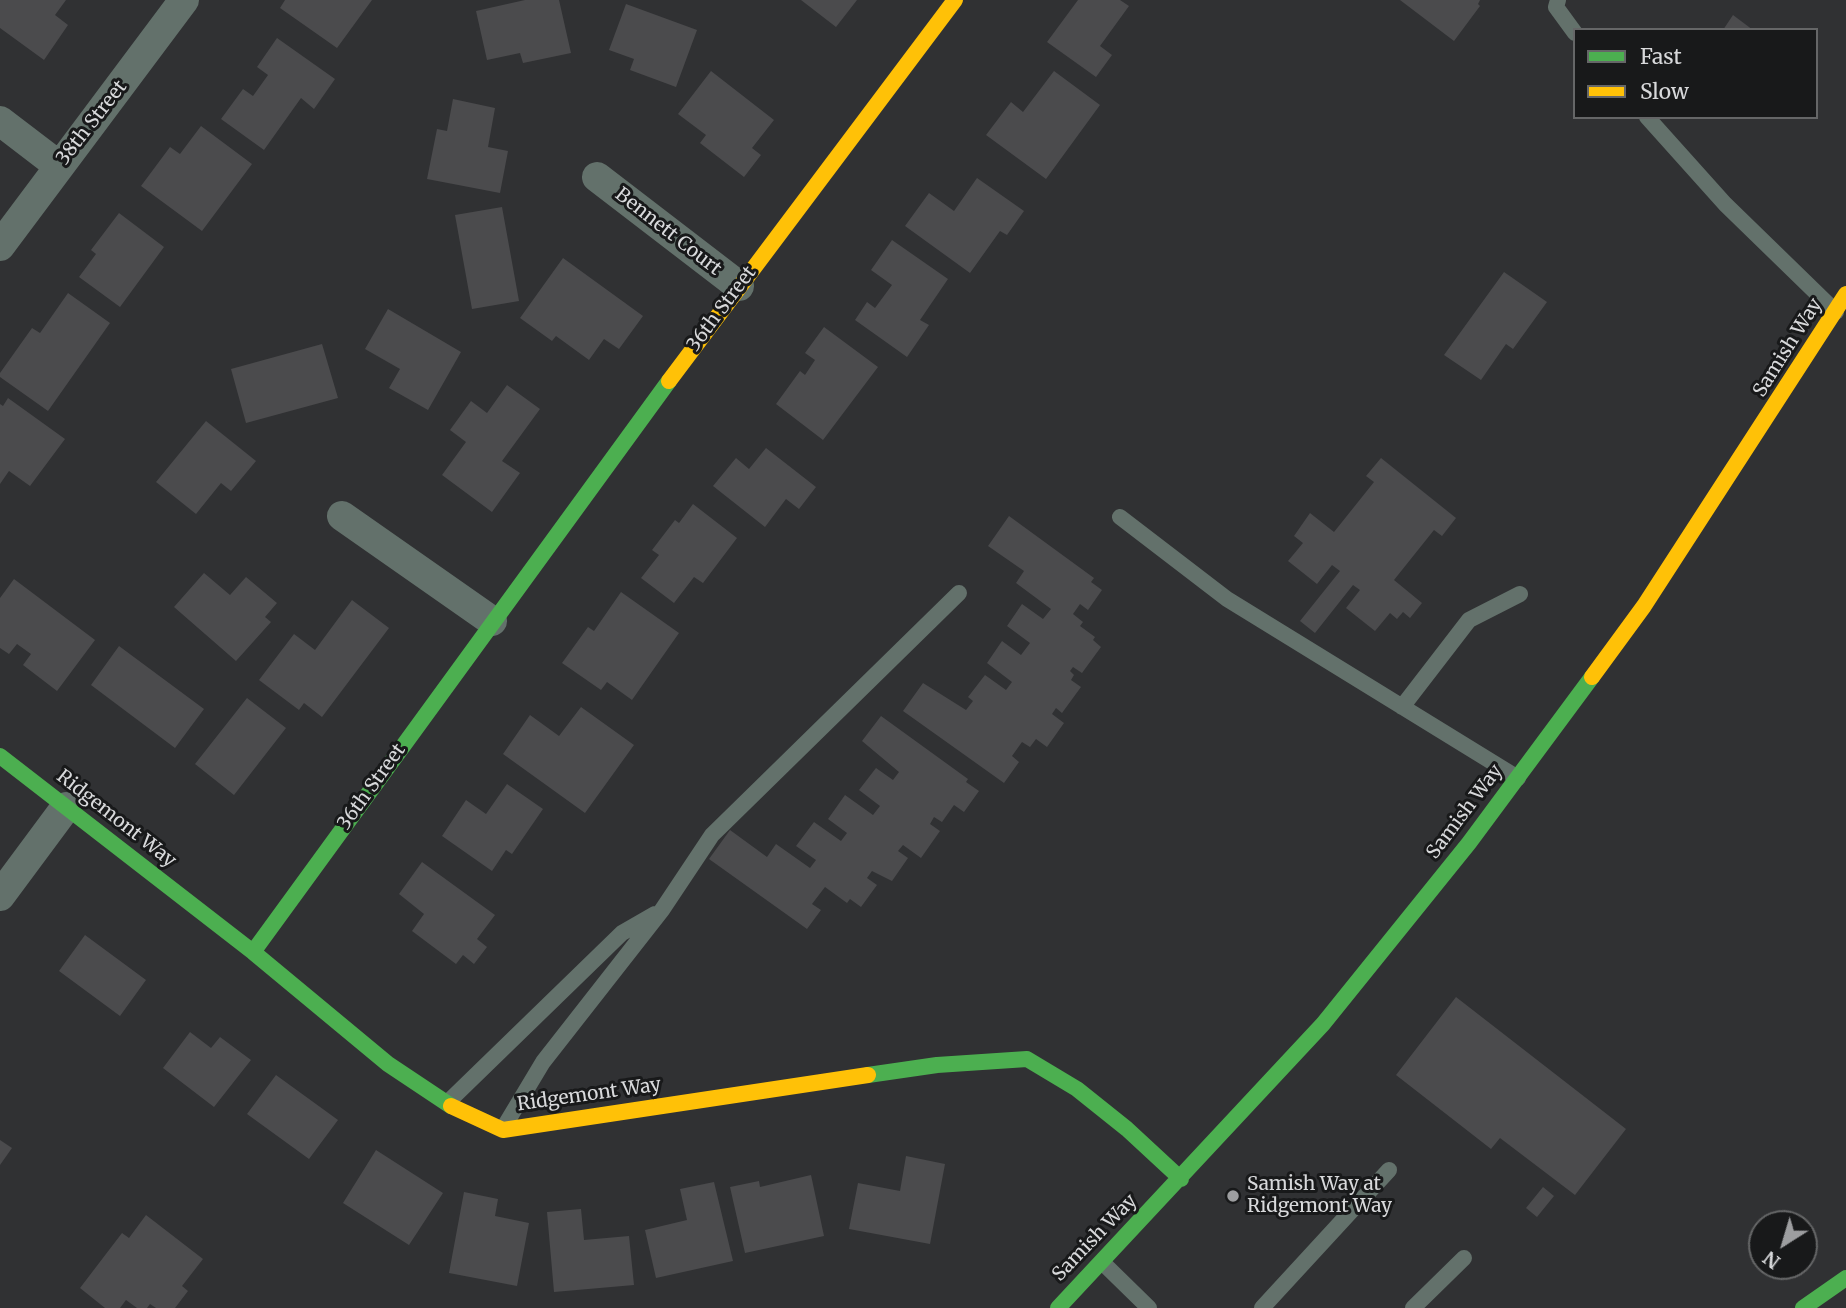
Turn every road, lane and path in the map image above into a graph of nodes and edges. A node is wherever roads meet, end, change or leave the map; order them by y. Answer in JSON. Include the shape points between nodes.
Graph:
{"nodes":[{"id":1,"x":184,"y":0,"type":"edge"},
{"id":2,"x":955,"y":0,"type":"edge"},
{"id":3,"x":1558,"y":0,"type":"edge"},
{"id":4,"x":1573,"y":30,"type":"edge"},
{"id":5,"x":1649,"y":119,"type":"edge"},
{"id":6,"x":0,"y":121,"type":"edge"},
{"id":7,"x":59,"y":166,"type":"junction"},
{"id":8,"x":597,"y":177,"type":"dead end"},
{"id":9,"x":0,"y":246,"type":"edge"},
{"id":10,"x":739,"y":286,"type":"junction"},
{"id":11,"x":1846,"y":295,"type":"edge"},
{"id":12,"x":1836,"y":312,"type":"junction"},
{"id":13,"x":342,"y":516,"type":"dead end"},
{"id":14,"x":1120,"y":517,"type":"dead end"},
{"id":15,"x":959,"y":593,"type":"dead end"},
{"id":16,"x":1520,"y":594,"type":"dead end"},
{"id":17,"x":492,"y":621,"type":"junction"},
{"id":18,"x":1402,"y":707,"type":"junction"},
{"id":19,"x":0,"y":756,"type":"edge"},
{"id":20,"x":1518,"y":778,"type":"junction"},
{"id":21,"x":66,"y":807,"type":"junction"},
{"id":22,"x":0,"y":895,"type":"edge"},
{"id":23,"x":662,"y":910,"type":"junction"},
{"id":24,"x":253,"y":952,"type":"junction"},
{"id":25,"x":445,"y":1104,"type":"junction"},
{"id":26,"x":503,"y":1129,"type":"junction"},
{"id":27,"x":1390,"y":1170,"type":"dead end"},
{"id":28,"x":1181,"y":1179,"type":"junction"},
{"id":29,"x":1464,"y":1258,"type":"dead end"},
{"id":30,"x":1102,"y":1262,"type":"junction"},
{"id":31,"x":1846,"y":1278,"type":"edge"},
{"id":32,"x":1058,"y":1308,"type":"edge"},
{"id":33,"x":1149,"y":1308,"type":"edge"},
{"id":34,"x":1262,"y":1308,"type":"edge"},
{"id":35,"x":1413,"y":1308,"type":"edge"},
{"id":36,"x":1803,"y":1308,"type":"edge"}],
"edges":[{"from":1,"to":7,"type":"street","name":"38th Street"},
{"from":2,"to":10,"type":"main road","name":"36th Street"},
{"from":3,"to":4,"type":"lane","via":[[1556,7]]},
{"from":5,"to":12,"type":"lane","via":[[1725,204]]},
{"from":6,"to":7,"type":"street"},
{"from":7,"to":9,"type":"street","name":"38th Street"},
{"from":8,"to":10,"type":"street","name":"Bennett Court"},
{"from":10,"to":17,"type":"main road","name":"36th Street"},
{"from":11,"to":12,"type":"main road","name":"Samish Way"},
{"from":12,"to":20,"type":"main road","name":"Samish Way","via":[[1644,607]]},
{"from":13,"to":17,"type":"street"},
{"from":14,"to":18,"type":"lane","via":[[1227,599]]},
{"from":15,"to":23,"type":"lane","via":[[712,835]]},
{"from":16,"to":18,"type":"lane","via":[[1469,620]]},
{"from":17,"to":24,"type":"main road","name":"36th Street"},
{"from":18,"to":20,"type":"lane"},
{"from":19,"to":21,"type":"main road","name":"Ridgemont Way"},
{"from":20,"to":28,"type":"main road","name":"Samish Way","via":[[1323,1024]]},
{"from":21,"to":22,"type":"street"},
{"from":21,"to":24,"type":"main road","name":"Ridgemont Way"},
{"from":23,"to":25,"type":"lane","via":[[622,933]]},
{"from":23,"to":26,"type":"lane","via":[[543,1062]]},
{"from":24,"to":25,"type":"main road","name":"Ridgemont Way","via":[[388,1064]]},
{"from":25,"to":26,"type":"main road","name":"Ridgemont Way"},
{"from":26,"to":28,"type":"main road","name":"Ridgemont Way","via":[[937,1065],[1027,1059],[1077,1089]]},
{"from":27,"to":34,"type":"lane"},
{"from":28,"to":30,"type":"main road","name":"Samish Way"},
{"from":29,"to":35,"type":"lane"},
{"from":30,"to":32,"type":"main road","name":"Samish Way"},
{"from":30,"to":33,"type":"lane"},
{"from":31,"to":36,"type":"main road"}]}
